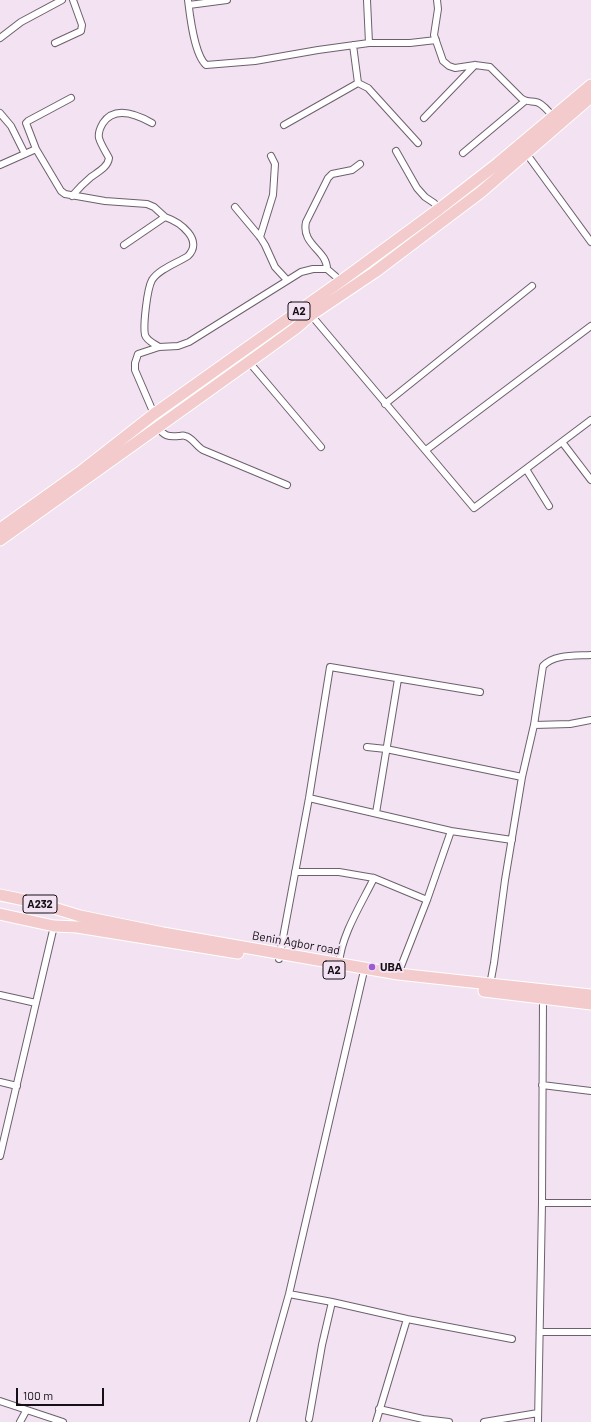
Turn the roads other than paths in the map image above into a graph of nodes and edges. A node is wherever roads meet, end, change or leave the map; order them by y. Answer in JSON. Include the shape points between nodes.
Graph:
{"nodes":[{"id":1,"x":62,"y":0,"type":"edge"},
{"id":2,"x":73,"y":0,"type":"edge"},
{"id":3,"x":227,"y":0,"type":"edge"},
{"id":4,"x":367,"y":0,"type":"edge"},
{"id":5,"x":437,"y":0,"type":"edge"},
{"id":6,"x":189,"y":2,"type":"edge"},
{"id":7,"x":0,"y":38,"type":"edge"},
{"id":8,"x":436,"y":40,"type":"junction"},
{"id":9,"x":55,"y":43,"type":"dead end"},
{"id":10,"x":369,"y":43,"type":"junction"},
{"id":11,"x":354,"y":46,"type":"junction"},
{"id":12,"x":475,"y":65,"type":"junction"},
{"id":13,"x":358,"y":83,"type":"junction"},
{"id":14,"x":591,"y":85,"type":"edge"},
{"id":15,"x":591,"y":97,"type":"edge"},
{"id":16,"x":71,"y":98,"type":"dead end"},
{"id":17,"x":525,"y":101,"type":"junction"},
{"id":18,"x":0,"y":113,"type":"edge"},
{"id":19,"x":554,"y":117,"type":"junction"},
{"id":20,"x":424,"y":118,"type":"dead end"},
{"id":21,"x":152,"y":123,"type":"dead end"},
{"id":22,"x":284,"y":125,"type":"dead end"},
{"id":23,"x":418,"y":142,"type":"dead end"},
{"id":24,"x":36,"y":149,"type":"junction"},
{"id":25,"x":396,"y":151,"type":"dead end"},
{"id":26,"x":463,"y":152,"type":"dead end"},
{"id":27,"x":526,"y":153,"type":"junction"},
{"id":28,"x":25,"y":154,"type":"junction"},
{"id":29,"x":271,"y":156,"type":"dead end"},
{"id":30,"x":360,"y":164,"type":"dead end"},
{"id":31,"x":0,"y":165,"type":"edge"},
{"id":32,"x":72,"y":196,"type":"junction"},
{"id":33,"x":235,"y":207,"type":"dead end"},
{"id":34,"x":439,"y":209,"type":"junction"},
{"id":35,"x":165,"y":217,"type":"junction"},
{"id":36,"x":260,"y":237,"type":"junction"},
{"id":37,"x":591,"y":242,"type":"edge"},
{"id":38,"x":124,"y":245,"type":"dead end"},
{"id":39,"x":327,"y":269,"type":"junction"},
{"id":40,"x":287,"y":280,"type":"junction"},
{"id":41,"x":341,"y":281,"type":"junction"},
{"id":42,"x":532,"y":286,"type":"dead end"},
{"id":43,"x":312,"y":315,"type":"junction"},
{"id":44,"x":591,"y":326,"type":"edge"},
{"id":45,"x":159,"y":347,"type":"junction"},
{"id":46,"x":249,"y":362,"type":"junction"},
{"id":47,"x":385,"y":404,"type":"junction"},
{"id":48,"x":154,"y":414,"type":"junction"},
{"id":49,"x":591,"y":420,"type":"edge"},
{"id":50,"x":157,"y":427,"type":"junction"},
{"id":51,"x":562,"y":442,"type":"junction"},
{"id":52,"x":321,"y":446,"type":"dead end"},
{"id":53,"x":426,"y":450,"type":"junction"},
{"id":54,"x":526,"y":469,"type":"junction"},
{"id":55,"x":591,"y":480,"type":"edge"},
{"id":56,"x":287,"y":485,"type":"dead end"},
{"id":57,"x":549,"y":506,"type":"dead end"},
{"id":58,"x":0,"y":529,"type":"edge"},
{"id":59,"x":0,"y":540,"type":"edge"},
{"id":60,"x":591,"y":655,"type":"edge"},
{"id":61,"x":398,"y":679,"type":"junction"},
{"id":62,"x":480,"y":692,"type":"dead end"},
{"id":63,"x":590,"y":722,"type":"edge"},
{"id":64,"x":534,"y":725,"type":"junction"},
{"id":65,"x":368,"y":747,"type":"dead end"},
{"id":66,"x":386,"y":749,"type":"junction"},
{"id":67,"x":522,"y":777,"type":"junction"},
{"id":68,"x":309,"y":798,"type":"junction"},
{"id":69,"x":376,"y":813,"type":"junction"},
{"id":70,"x":450,"y":830,"type":"junction"},
{"id":71,"x":512,"y":840,"type":"junction"},
{"id":72,"x":295,"y":872,"type":"junction"},
{"id":73,"x":374,"y":878,"type":"junction"},
{"id":74,"x":0,"y":895,"type":"edge"},
{"id":75,"x":427,"y":900,"type":"junction"},
{"id":76,"x":0,"y":902,"type":"edge"},
{"id":77,"x":0,"y":908,"type":"edge"},
{"id":78,"x":0,"y":914,"type":"edge"},
{"id":79,"x":78,"y":921,"type":"junction"},
{"id":80,"x":54,"y":926,"type":"junction"},
{"id":81,"x":280,"y":956,"type":"junction"},
{"id":82,"x":339,"y":964,"type":"junction"},
{"id":83,"x":362,"y":974,"type":"junction"},
{"id":84,"x":398,"y":974,"type":"junction"},
{"id":85,"x":490,"y":985,"type":"junction"},
{"id":86,"x":0,"y":995,"type":"edge"},
{"id":87,"x":591,"y":995,"type":"edge"},
{"id":88,"x":543,"y":999,"type":"junction"},
{"id":89,"x":36,"y":1003,"type":"junction"},
{"id":90,"x":591,"y":1004,"type":"edge"},
{"id":91,"x":0,"y":1082,"type":"edge"},
{"id":92,"x":542,"y":1084,"type":"junction"},
{"id":93,"x":17,"y":1086,"type":"junction"},
{"id":94,"x":591,"y":1091,"type":"edge"},
{"id":95,"x":0,"y":1156,"type":"edge"},
{"id":96,"x":542,"y":1203,"type":"junction"},
{"id":97,"x":591,"y":1203,"type":"edge"},
{"id":98,"x":289,"y":1294,"type":"junction"},
{"id":99,"x":332,"y":1302,"type":"junction"},
{"id":100,"x":407,"y":1319,"type":"junction"},
{"id":101,"x":540,"y":1332,"type":"junction"},
{"id":102,"x":591,"y":1332,"type":"edge"},
{"id":103,"x":512,"y":1339,"type":"dead end"},
{"id":104,"x":0,"y":1401,"type":"edge"},
{"id":105,"x":379,"y":1409,"type":"junction"},
{"id":106,"x":26,"y":1411,"type":"junction"},
{"id":107,"x":538,"y":1413,"type":"junction"},
{"id":108,"x":309,"y":1419,"type":"dead end"},
{"id":109,"x":20,"y":1422,"type":"edge"},
{"id":110,"x":63,"y":1422,"type":"edge"},
{"id":111,"x":253,"y":1422,"type":"edge"},
{"id":112,"x":376,"y":1422,"type":"edge"},
{"id":113,"x":448,"y":1422,"type":"edge"},
{"id":114,"x":484,"y":1422,"type":"edge"},
{"id":115,"x":538,"y":1422,"type":"edge"}],
"edges":[{"from":1,"to":7,"type":"street","via":[[21,22]]},
{"from":2,"to":9,"type":"street","via":[[82,25],[81,31]]},
{"from":3,"to":6,"type":"street"},
{"from":4,"to":10,"type":"street"},
{"from":5,"to":8,"type":"street","via":[[434,36]]},
{"from":6,"to":11,"type":"street","via":[[196,48],[206,64],[255,61]]},
{"from":8,"to":10,"type":"street"},
{"from":8,"to":12,"type":"street","via":[[443,61],[449,66],[455,68]]},
{"from":10,"to":11,"type":"street"},
{"from":11,"to":13,"type":"street"},
{"from":12,"to":17,"type":"street","via":[[490,67]]},
{"from":12,"to":20,"type":"street"},
{"from":13,"to":22,"type":"street"},
{"from":13,"to":23,"type":"street","via":[[368,88]]},
{"from":14,"to":19,"type":"highway","number":"A2"},
{"from":15,"to":27,"type":"highway","number":"A2"},
{"from":16,"to":24,"type":"street","via":[[26,123]]},
{"from":17,"to":19,"type":"street","via":[[537,102]]},
{"from":17,"to":26,"type":"street"},
{"from":18,"to":28,"type":"street","via":[[12,126]]},
{"from":19,"to":34,"type":"highway","number":"A2"},
{"from":21,"to":32,"type":"street","via":[[140,116],[127,113],[112,116],[104,122],[99,137],[109,162]]},
{"from":24,"to":28,"type":"street"},
{"from":24,"to":32,"type":"street","via":[[61,191]]},
{"from":25,"to":34,"type":"street","via":[[417,188]]},
{"from":27,"to":37,"type":"street"},
{"from":27,"to":43,"type":"highway","number":"A2","via":[[446,219]]},
{"from":28,"to":31,"type":"street"},
{"from":29,"to":36,"type":"street","via":[[276,171],[273,195]]},
{"from":30,"to":39,"type":"street","via":[[352,170],[332,174],[328,178],[306,222],[307,237],[324,259]]},
{"from":32,"to":35,"type":"street","via":[[147,204]]},
{"from":33,"to":36,"type":"street"},
{"from":34,"to":41,"type":"highway","number":"A2"},
{"from":35,"to":38,"type":"street"},
{"from":35,"to":45,"type":"street","via":[[180,224],[187,232],[193,240],[193,249],[188,256],[158,273],[147,291],[145,335]]},
{"from":36,"to":40,"type":"street","via":[[276,267]]},
{"from":39,"to":40,"type":"street","via":[[301,272]]},
{"from":39,"to":41,"type":"street"},
{"from":40,"to":45,"type":"street","via":[[189,342],[178,346]]},
{"from":41,"to":48,"type":"highway","number":"A2"},
{"from":42,"to":47,"type":"street"},
{"from":43,"to":46,"type":"highway","number":"A2"},
{"from":43,"to":47,"type":"street"},
{"from":44,"to":53,"type":"street"},
{"from":45,"to":48,"type":"street","via":[[138,354],[135,363],[135,370]]},
{"from":46,"to":50,"type":"highway","number":"A2"},
{"from":46,"to":52,"type":"street"},
{"from":47,"to":53,"type":"street"},
{"from":48,"to":58,"type":"highway","number":"A2","via":[[80,472]]},
{"from":49,"to":51,"type":"street"},
{"from":50,"to":56,"type":"street","via":[[165,436],[185,436],[202,450]]},
{"from":50,"to":59,"type":"highway","number":"A2"},
{"from":51,"to":54,"type":"street"},
{"from":51,"to":55,"type":"street"},
{"from":53,"to":54,"type":"street","via":[[474,508]]},
{"from":54,"to":57,"type":"street"},
{"from":60,"to":64,"type":"street","via":[[554,658],[543,666]]},
{"from":61,"to":62,"type":"street"},
{"from":61,"to":66,"type":"street"},
{"from":61,"to":68,"type":"street","via":[[330,667]]},
{"from":63,"to":64,"type":"street"},
{"from":64,"to":67,"type":"street"},
{"from":65,"to":66,"type":"street"},
{"from":66,"to":67,"type":"street"},
{"from":66,"to":69,"type":"street"},
{"from":67,"to":71,"type":"street"},
{"from":68,"to":69,"type":"street"},
{"from":68,"to":72,"type":"street"},
{"from":69,"to":70,"type":"street"},
{"from":70,"to":71,"type":"street"},
{"from":70,"to":75,"type":"street"},
{"from":71,"to":85,"type":"street"},
{"from":72,"to":73,"type":"street","via":[[339,872]]},
{"from":72,"to":81,"type":"street"},
{"from":73,"to":75,"type":"street"},
{"from":73,"to":82,"type":"street","via":[[340,953]]},
{"from":74,"to":79,"type":"highway","name":"Benin Agbor road","number":"A232","via":[[34,902]]},
{"from":75,"to":84,"type":"street"},
{"from":76,"to":79,"type":"highway","number":"A2"},
{"from":77,"to":79,"type":"highway","number":"A2"},
{"from":78,"to":80,"type":"highway","name":"Benin Agbor road","number":"A232"},
{"from":79,"to":80,"type":"highway","name":"Benin Agbor road","number":"A232"},
{"from":79,"to":81,"type":"highway","name":"Benin Agbor road","number":"A2","via":[[163,932]]},
{"from":80,"to":89,"type":"street"},
{"from":81,"to":82,"type":"highway","name":"Benin Agbor road","number":"A2"},
{"from":81,"to":83,"type":"highway","name":"Benin Agbor road","number":"A2"},
{"from":82,"to":84,"type":"highway","name":"Benin Agbor road","number":"A2"},
{"from":83,"to":88,"type":"highway","name":"Benin Agbor road","number":"A2"},
{"from":83,"to":98,"type":"street"},
{"from":84,"to":85,"type":"highway","name":"Benin Agbor road","number":"A2"},
{"from":85,"to":87,"type":"highway","name":"Benin Agbor road","number":"A2"},
{"from":86,"to":89,"type":"street"},
{"from":88,"to":90,"type":"highway","name":"Benin Agbor road","number":"A2"},
{"from":88,"to":92,"type":"street"},
{"from":89,"to":93,"type":"street"},
{"from":91,"to":93,"type":"street"},
{"from":92,"to":94,"type":"street"},
{"from":92,"to":96,"type":"street"},
{"from":93,"to":95,"type":"street"},
{"from":96,"to":97,"type":"street"},
{"from":96,"to":101,"type":"street"},
{"from":98,"to":99,"type":"street"},
{"from":98,"to":111,"type":"street"},
{"from":99,"to":100,"type":"street"},
{"from":99,"to":108,"type":"street"},
{"from":100,"to":103,"type":"street"},
{"from":100,"to":105,"type":"street"},
{"from":101,"to":102,"type":"street"},
{"from":101,"to":107,"type":"street"},
{"from":104,"to":106,"type":"street"},
{"from":105,"to":112,"type":"street"},
{"from":105,"to":113,"type":"street"},
{"from":106,"to":109,"type":"street"},
{"from":106,"to":110,"type":"street"},
{"from":107,"to":114,"type":"street"},
{"from":107,"to":115,"type":"street"}]}
